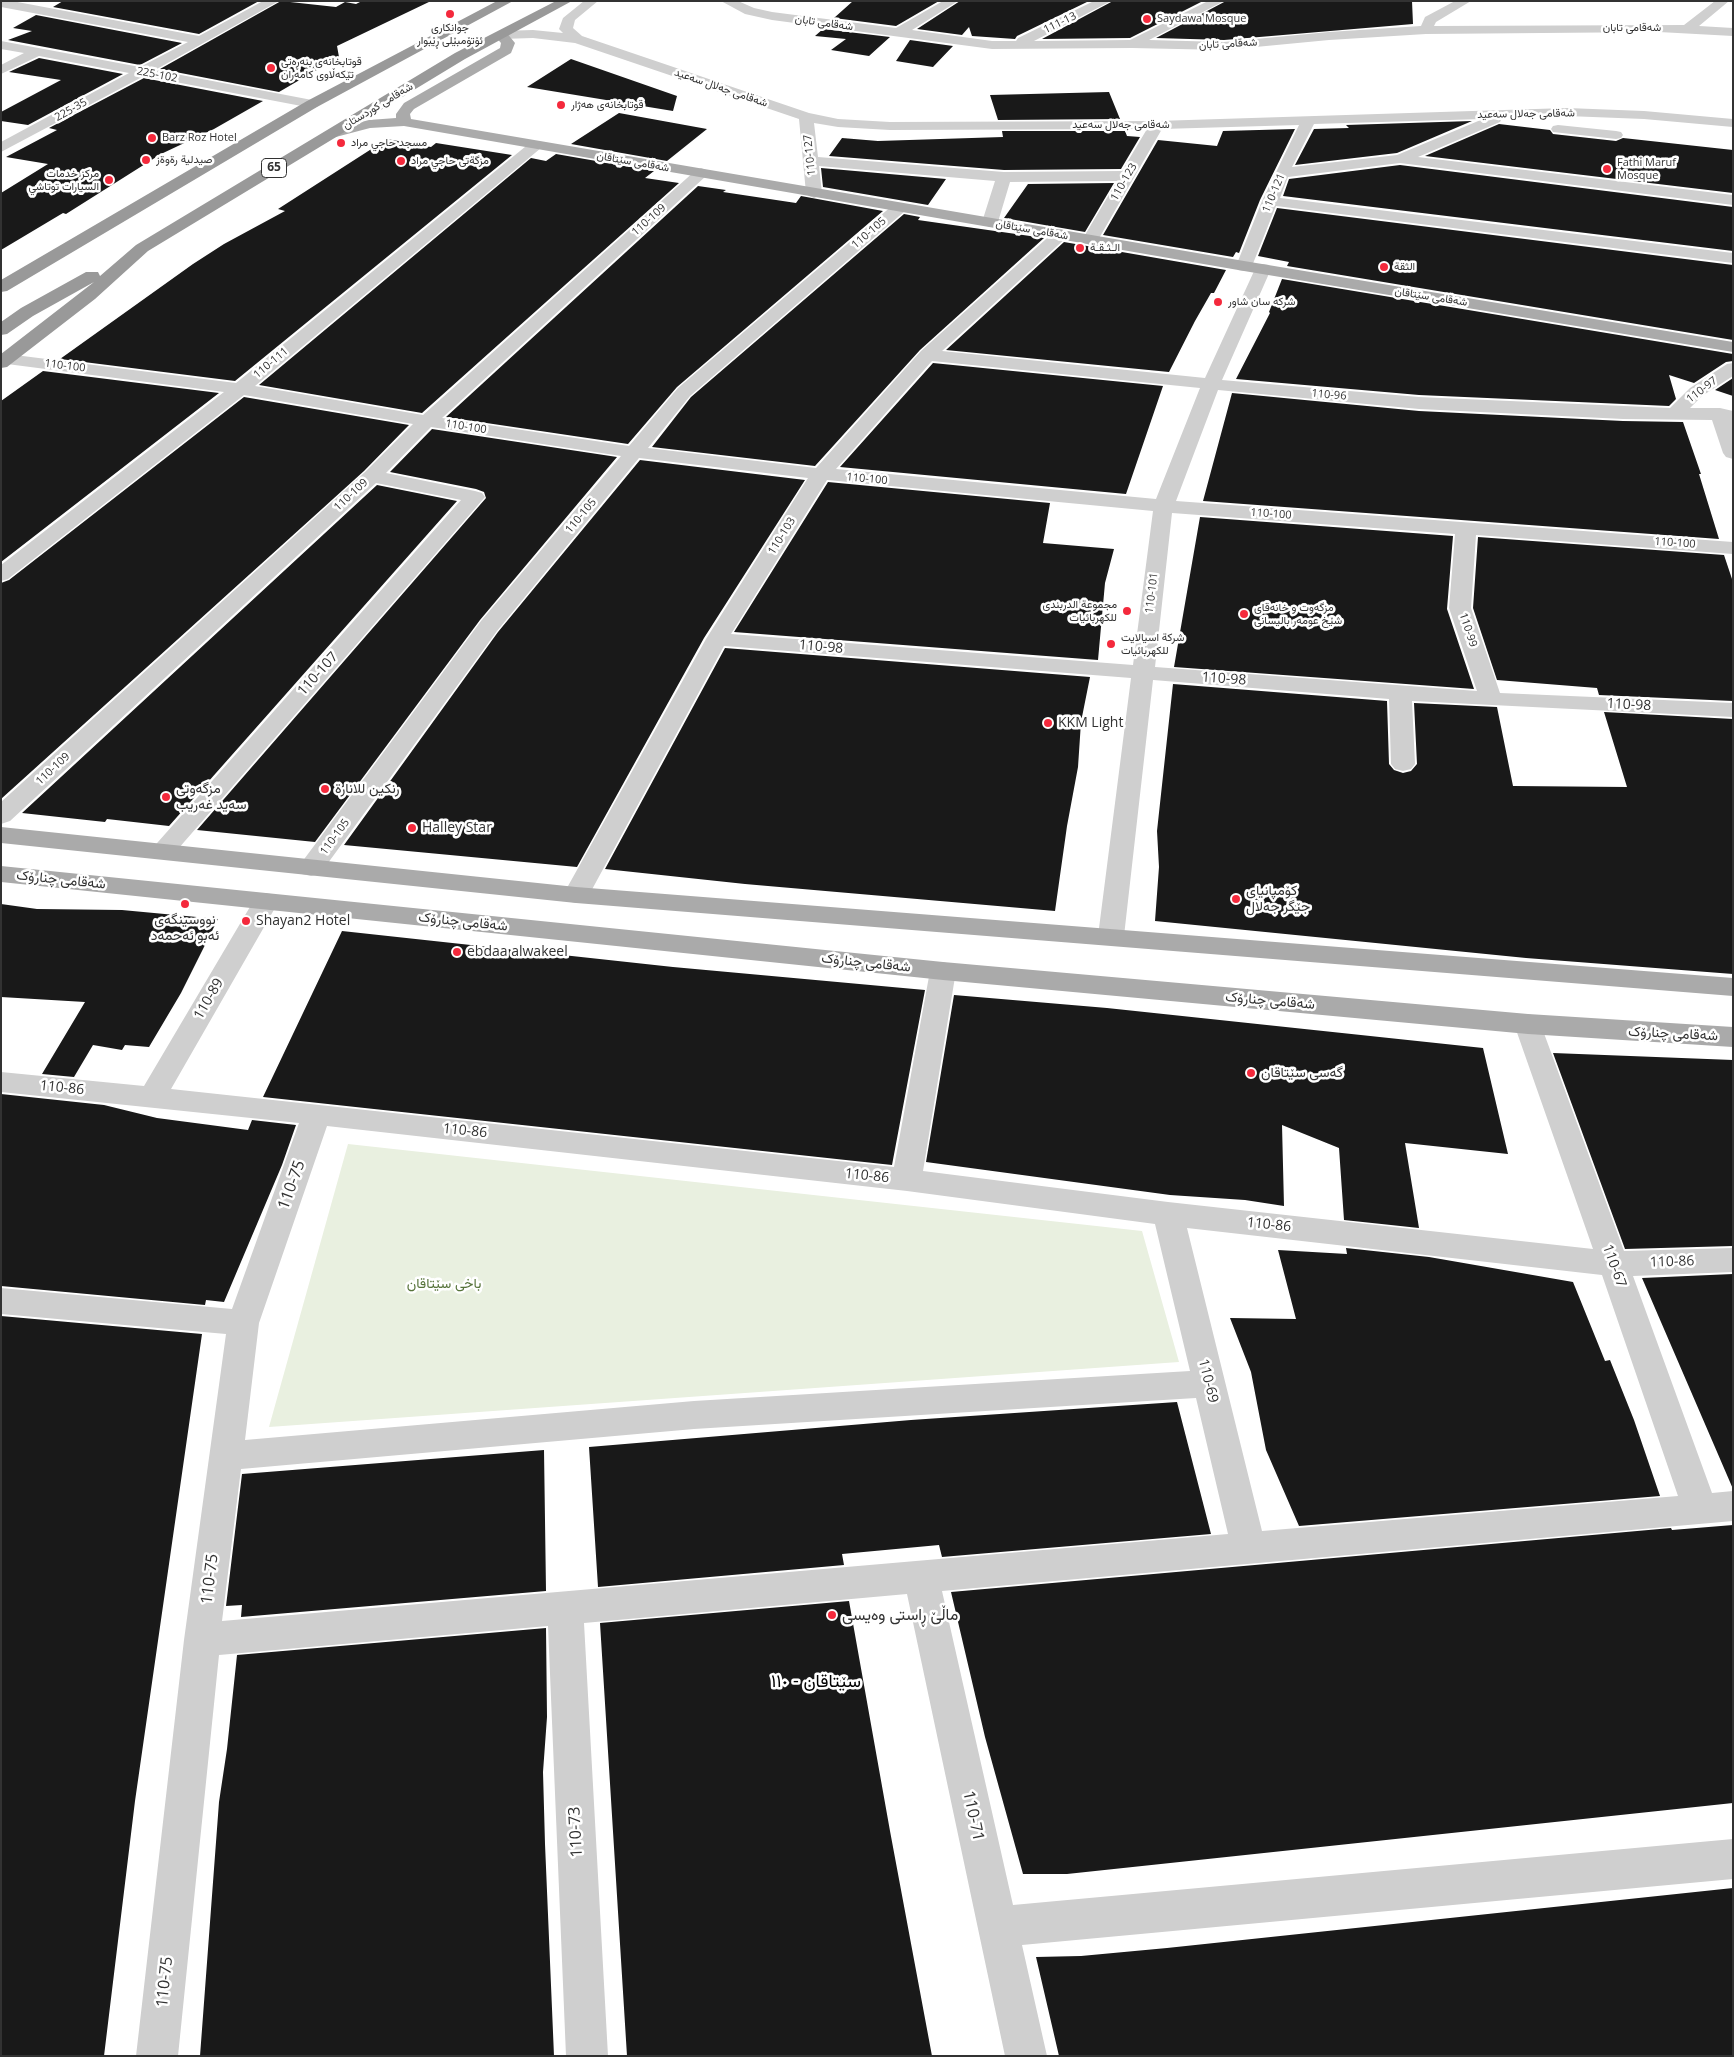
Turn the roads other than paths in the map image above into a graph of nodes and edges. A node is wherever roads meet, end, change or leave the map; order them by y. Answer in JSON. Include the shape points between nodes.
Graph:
{"nodes":[{"id":1,"x":273,"y":1,"type":"edge"},
{"id":2,"x":566,"y":1,"type":"edge"},
{"id":3,"x":592,"y":1,"type":"edge"},
{"id":4,"x":727,"y":1,"type":"edge"},
{"id":5,"x":952,"y":1,"type":"edge"},
{"id":6,"x":1105,"y":1,"type":"edge"},
{"id":7,"x":1218,"y":1,"type":"edge"},
{"id":8,"x":1465,"y":1,"type":"edge"},
{"id":9,"x":1723,"y":1,"type":"edge"},
{"id":10,"x":1,"y":2,"type":"edge"},
{"id":11,"x":503,"y":4,"type":"edge"},
{"id":12,"x":789,"y":6,"type":"dead end"},
{"id":13,"x":542,"y":13,"type":"junction"},
{"id":14,"x":772,"y":16,"type":"junction"},
{"id":15,"x":1688,"y":29,"type":"junction"},
{"id":16,"x":1426,"y":30,"type":"junction"},
{"id":17,"x":1733,"y":32,"type":"edge"},
{"id":18,"x":898,"y":33,"type":"junction"},
{"id":19,"x":501,"y":35,"type":"junction"},
{"id":20,"x":438,"y":37,"type":"junction"},
{"id":21,"x":577,"y":39,"type":"junction"},
{"id":22,"x":200,"y":40,"type":"junction"},
{"id":23,"x":483,"y":44,"type":"junction"},
{"id":24,"x":1132,"y":44,"type":"junction"},
{"id":25,"x":1,"y":45,"type":"edge"},
{"id":26,"x":1016,"y":45,"type":"junction"},
{"id":27,"x":38,"y":52,"type":"junction"},
{"id":28,"x":1,"y":70,"type":"edge"},
{"id":29,"x":141,"y":72,"type":"junction"},
{"id":30,"x":312,"y":104,"type":"junction"},
{"id":31,"x":1505,"y":113,"type":"junction"},
{"id":32,"x":806,"y":118,"type":"junction"},
{"id":33,"x":1492,"y":121,"type":"junction"},
{"id":34,"x":404,"y":122,"type":"junction"},
{"id":35,"x":1308,"y":122,"type":"junction"},
{"id":36,"x":1733,"y":123,"type":"edge"},
{"id":37,"x":1157,"y":125,"type":"junction"},
{"id":38,"x":332,"y":134,"type":"junction"},
{"id":39,"x":1616,"y":135,"type":"dead end"},
{"id":40,"x":536,"y":145,"type":"junction"},
{"id":41,"x":1,"y":148,"type":"edge"},
{"id":42,"x":1400,"y":159,"type":"junction"},
{"id":43,"x":811,"y":161,"type":"junction"},
{"id":44,"x":701,"y":173,"type":"junction"},
{"id":45,"x":1282,"y":173,"type":"junction"},
{"id":46,"x":1127,"y":176,"type":"junction"},
{"id":47,"x":1004,"y":177,"type":"junction"},
{"id":48,"x":814,"y":193,"type":"junction"},
{"id":49,"x":1733,"y":200,"type":"edge"},
{"id":50,"x":1270,"y":201,"type":"junction"},
{"id":51,"x":899,"y":208,"type":"junction"},
{"id":52,"x":990,"y":222,"type":"junction"},
{"id":53,"x":1061,"y":234,"type":"junction"},
{"id":54,"x":80,"y":240,"type":"junction"},
{"id":55,"x":1090,"y":240,"type":"junction"},
{"id":56,"x":142,"y":248,"type":"junction"},
{"id":57,"x":1733,"y":258,"type":"edge"},
{"id":58,"x":1253,"y":268,"type":"junction"},
{"id":59,"x":1,"y":287,"type":"edge"},
{"id":60,"x":1,"y":304,"type":"edge"},
{"id":61,"x":1,"y":330,"type":"edge"},
{"id":62,"x":1733,"y":347,"type":"edge"},
{"id":63,"x":927,"y":355,"type":"junction"},
{"id":64,"x":4,"y":361,"type":"edge"},
{"id":65,"x":1733,"y":368,"type":"edge"},
{"id":66,"x":1210,"y":384,"type":"junction"},
{"id":67,"x":240,"y":389,"type":"junction"},
{"id":68,"x":1674,"y":414,"type":"junction"},
{"id":69,"x":1726,"y":416,"type":"edge"},
{"id":70,"x":427,"y":421,"type":"junction"},
{"id":71,"x":634,"y":452,"type":"junction"},
{"id":72,"x":1733,"y":453,"type":"edge"},
{"id":73,"x":821,"y":474,"type":"junction"},
{"id":74,"x":372,"y":476,"type":"junction"},
{"id":75,"x":1164,"y":506,"type":"junction"},
{"id":76,"x":1466,"y":528,"type":"junction"},
{"id":77,"x":1733,"y":548,"type":"edge"},
{"id":78,"x":1,"y":575,"type":"edge"},
{"id":79,"x":717,"y":638,"type":"junction"},
{"id":80,"x":1142,"y":673,"type":"junction"},
{"id":81,"x":1400,"y":693,"type":"junction"},
{"id":82,"x":1491,"y":699,"type":"junction"},
{"id":83,"x":1733,"y":710,"type":"edge"},
{"id":84,"x":1403,"y":764,"type":"dead end"},
{"id":85,"x":1,"y":816,"type":"edge"},
{"id":86,"x":1,"y":835,"type":"edge"},
{"id":87,"x":162,"y":851,"type":"junction"},
{"id":88,"x":311,"y":868,"type":"junction"},
{"id":89,"x":1,"y":874,"type":"edge"},
{"id":90,"x":576,"y":895,"type":"junction"},
{"id":91,"x":266,"y":901,"type":"junction"},
{"id":92,"x":1111,"y":936,"type":"junction"},
{"id":93,"x":943,"y":971,"type":"junction"},
{"id":94,"x":1733,"y":986,"type":"edge"},
{"id":95,"x":1528,"y":1024,"type":"junction"},
{"id":96,"x":1733,"y":1037,"type":"edge"},
{"id":97,"x":1,"y":1082,"type":"edge"},
{"id":98,"x":152,"y":1098,"type":"junction"},
{"id":99,"x":317,"y":1114,"type":"junction"},
{"id":100,"x":907,"y":1180,"type":"junction"},
{"id":101,"x":1168,"y":1214,"type":"junction"},
{"id":102,"x":1733,"y":1260,"type":"edge"},
{"id":103,"x":1613,"y":1264,"type":"junction"},
{"id":104,"x":1,"y":1301,"type":"edge"},
{"id":105,"x":243,"y":1323,"type":"junction"},
{"id":106,"x":1209,"y":1384,"type":"junction"},
{"id":107,"x":226,"y":1456,"type":"junction"},
{"id":108,"x":1716,"y":1507,"type":"edge"},
{"id":109,"x":1249,"y":1548,"type":"junction"},
{"id":110,"x":921,"y":1577,"type":"junction"},
{"id":111,"x":566,"y":1608,"type":"junction"},
{"id":112,"x":202,"y":1640,"type":"junction"},
{"id":113,"x":1733,"y":1859,"type":"edge"},
{"id":114,"x":998,"y":1927,"type":"junction"},
{"id":115,"x":157,"y":2056,"type":"edge"},
{"id":116,"x":587,"y":2056,"type":"edge"},
{"id":117,"x":1026,"y":2056,"type":"edge"}],
"edges":[{"from":1,"to":22,"type":"street","name":"225-35"},
{"from":2,"to":13,"type":"highway","name":"شەقامی کوردستان","number":"65"},
{"from":3,"to":21,"type":"street","via":[[568,18],[566,29]]},
{"from":4,"to":14,"type":"street","name":"شەقامی تابان"},
{"from":5,"to":18,"type":"street"},
{"from":6,"to":26,"type":"street","name":"111-13"},
{"from":7,"to":24,"type":"street"},
{"from":8,"to":16,"type":"street","via":[[1430,20]]},
{"from":9,"to":15,"type":"street"},
{"from":10,"to":22,"type":"street"},
{"from":11,"to":13,"type":"highway","via":[[498,10],[516,16]]},
{"from":11,"to":20,"type":"highway"},
{"from":12,"to":14,"type":"street"},
{"from":13,"to":19,"type":"highway","name":"شەقامی کوردستان","number":"65"},
{"from":14,"to":18,"type":"street","name":"شەقامی تابان"},
{"from":15,"to":16,"type":"street","name":"شەقامی تابان"},
{"from":15,"to":17,"type":"street","name":"شەقامی تابان"},
{"from":16,"to":24,"type":"street","name":"شەقامی تابان","via":[[1224,46]]},
{"from":18,"to":26,"type":"street","name":"شەقامی تابان","via":[[980,44]]},
{"from":19,"to":21,"type":"street","name":"شەقامی جەلال سەعید","via":[[533,34]]},
{"from":19,"to":23,"type":"highway","name":"شەقامی کوردستان","number":"65"},
{"from":19,"to":34,"type":"main road","via":[[508,46],[506,50],[409,106],[403,114]]},
{"from":20,"to":23,"type":"highway","via":[[476,36]]},
{"from":20,"to":30,"type":"highway"},
{"from":21,"to":32,"type":"street","name":"شەقامی جەلال سەعید"},
{"from":22,"to":29,"type":"street","name":"225-35"},
{"from":23,"to":38,"type":"highway","name":"شەقامی کوردستان","number":"65"},
{"from":24,"to":26,"type":"street","name":"شەقامی تابان"},
{"from":25,"to":27,"type":"street","name":"225-102"},
{"from":27,"to":28,"type":"street"},
{"from":27,"to":29,"type":"street","name":"225-102"},
{"from":29,"to":30,"type":"street","name":"225-102"},
{"from":29,"to":41,"type":"street","name":"225-35"},
{"from":30,"to":54,"type":"highway"},
{"from":31,"to":33,"type":"street"},
{"from":31,"to":35,"type":"street","name":"شەقامی جەلال سەعید"},
{"from":31,"to":36,"type":"street","name":"شەقامی جەلال سەعید","via":[[1644,115]]},
{"from":32,"to":37,"type":"street","name":"شەقامی جەلال سەعید","via":[[890,126]]},
{"from":32,"to":43,"type":"street","name":"110-127"},
{"from":33,"to":39,"type":"street"},
{"from":33,"to":42,"type":"street"},
{"from":34,"to":38,"type":"main road","name":"شەقامی سێتاقان","via":[[369,124]]},
{"from":34,"to":40,"type":"main road","name":"شەقامی سێتاقان"},
{"from":35,"to":37,"type":"street","name":"شەقامی جەلال سەعید"},
{"from":35,"to":45,"type":"street","name":"110-121"},
{"from":37,"to":46,"type":"street","name":"110-123"},
{"from":38,"to":56,"type":"highway","name":"شەقامی کوردستان","number":"65"},
{"from":40,"to":44,"type":"main road","name":"شەقامی سێتاقان"},
{"from":40,"to":67,"type":"street","name":"110-111"},
{"from":42,"to":45,"type":"street"},
{"from":42,"to":49,"type":"street"},
{"from":43,"to":47,"type":"street"},
{"from":43,"to":48,"type":"street","name":"110-127"},
{"from":44,"to":48,"type":"main road","name":"شەقامی سێتاقان"},
{"from":44,"to":70,"type":"street","name":"110-109"},
{"from":45,"to":50,"type":"street","name":"110-121"},
{"from":46,"to":47,"type":"street"},
{"from":46,"to":55,"type":"street","name":"110-123"},
{"from":47,"to":52,"type":"street"},
{"from":48,"to":51,"type":"main road","name":"شەقامی سێتاقان"},
{"from":50,"to":57,"type":"street"},
{"from":50,"to":58,"type":"street","name":"110-121"},
{"from":51,"to":52,"type":"main road","name":"شەقامی سێتاقان"},
{"from":51,"to":71,"type":"street","name":"110-105","via":[[684,392]]},
{"from":52,"to":53,"type":"main road","name":"شەقامی سێتاقان"},
{"from":53,"to":55,"type":"main road","name":"شەقامی سێتاقان"},
{"from":53,"to":63,"type":"street","name":"110-103"},
{"from":54,"to":59,"type":"highway"},
{"from":54,"to":60,"type":"highway"},
{"from":55,"to":58,"type":"main road","name":"شەقامی سێتاقان"},
{"from":56,"to":61,"type":"highway","name":"شەقامی کوردستان","number":"65"},
{"from":56,"to":64,"type":"highway","name":"شەقامی کوردستان","number":"65","via":[[89,295]]},
{"from":58,"to":62,"type":"main road","name":"شەقامی سێتاقان"},
{"from":58,"to":66,"type":"street","name":"110-101"},
{"from":63,"to":66,"type":"street","name":"110-96"},
{"from":63,"to":73,"type":"street","name":"110-103"},
{"from":64,"to":67,"type":"street","name":"110-100"},
{"from":65,"to":68,"type":"street","name":"110-97","via":[[1696,392]]},
{"from":66,"to":68,"type":"street","name":"110-96","via":[[1419,403]]},
{"from":66,"to":75,"type":"street","name":"110-101"},
{"from":67,"to":70,"type":"street","name":"110-100"},
{"from":67,"to":78,"type":"street","name":"110-111"},
{"from":68,"to":69,"type":"street","name":"110-96"},
{"from":69,"to":72,"type":"street"},
{"from":70,"to":71,"type":"street","name":"110-100"},
{"from":70,"to":74,"type":"street","name":"110-109"},
{"from":71,"to":73,"type":"street","name":"110-100"},
{"from":71,"to":88,"type":"street","name":"110-105","via":[[489,626]]},
{"from":73,"to":75,"type":"street","name":"110-100"},
{"from":73,"to":79,"type":"street","name":"110-103"},
{"from":74,"to":85,"type":"street","name":"110-109"},
{"from":74,"to":87,"type":"street","name":"110-107","via":[[475,497]]},
{"from":75,"to":76,"type":"street","name":"110-100"},
{"from":75,"to":80,"type":"street","name":"110-101"},
{"from":76,"to":77,"type":"street","name":"110-100"},
{"from":76,"to":82,"type":"street","name":"110-99","via":[[1460,608]]},
{"from":79,"to":80,"type":"street","name":"110-98"},
{"from":79,"to":90,"type":"street","name":"110-103"},
{"from":80,"to":81,"type":"street","name":"110-98"},
{"from":80,"to":92,"type":"street","name":"110-101"},
{"from":81,"to":82,"type":"street","name":"110-98"},
{"from":81,"to":84,"type":"street"},
{"from":82,"to":83,"type":"street","name":"110-98"},
{"from":86,"to":87,"type":"main road"},
{"from":87,"to":88,"type":"main road"},
{"from":88,"to":90,"type":"main road"},
{"from":89,"to":91,"type":"main road","name":"شەقامی چنارۆک"},
{"from":90,"to":92,"type":"main road"},
{"from":91,"to":93,"type":"main road","name":"شەقامی چنارۆک"},
{"from":91,"to":98,"type":"street","name":"110-89"},
{"from":92,"to":94,"type":"main road"},
{"from":93,"to":95,"type":"main road","name":"شەقامی چنارۆک"},
{"from":93,"to":100,"type":"street"},
{"from":95,"to":96,"type":"main road","name":"شەقامی چنارۆک"},
{"from":95,"to":103,"type":"street","name":"110-67"},
{"from":97,"to":98,"type":"street","name":"110-86"},
{"from":98,"to":99,"type":"street","name":"110-86"},
{"from":99,"to":100,"type":"street","name":"110-86"},
{"from":99,"to":105,"type":"street","name":"110-75"},
{"from":100,"to":101,"type":"street","name":"110-86"},
{"from":101,"to":103,"type":"street","name":"110-86"},
{"from":101,"to":106,"type":"street","name":"110-69"},
{"from":102,"to":103,"type":"street","name":"110-86"},
{"from":103,"to":108,"type":"street","name":"110-67"},
{"from":104,"to":105,"type":"street"},
{"from":105,"to":107,"type":"street","name":"110-75"},
{"from":106,"to":107,"type":"street","via":[[694,1415]]},
{"from":106,"to":109,"type":"street","name":"110-69"},
{"from":107,"to":112,"type":"street","name":"110-75"},
{"from":108,"to":109,"type":"street"},
{"from":109,"to":110,"type":"street"},
{"from":110,"to":111,"type":"street"},
{"from":110,"to":114,"type":"street","name":"110-71"},
{"from":111,"to":112,"type":"street"},
{"from":111,"to":116,"type":"street","name":"110-73"},
{"from":112,"to":115,"type":"street","name":"110-75"},
{"from":113,"to":114,"type":"street"},
{"from":114,"to":117,"type":"street","name":"110-71"}]}
